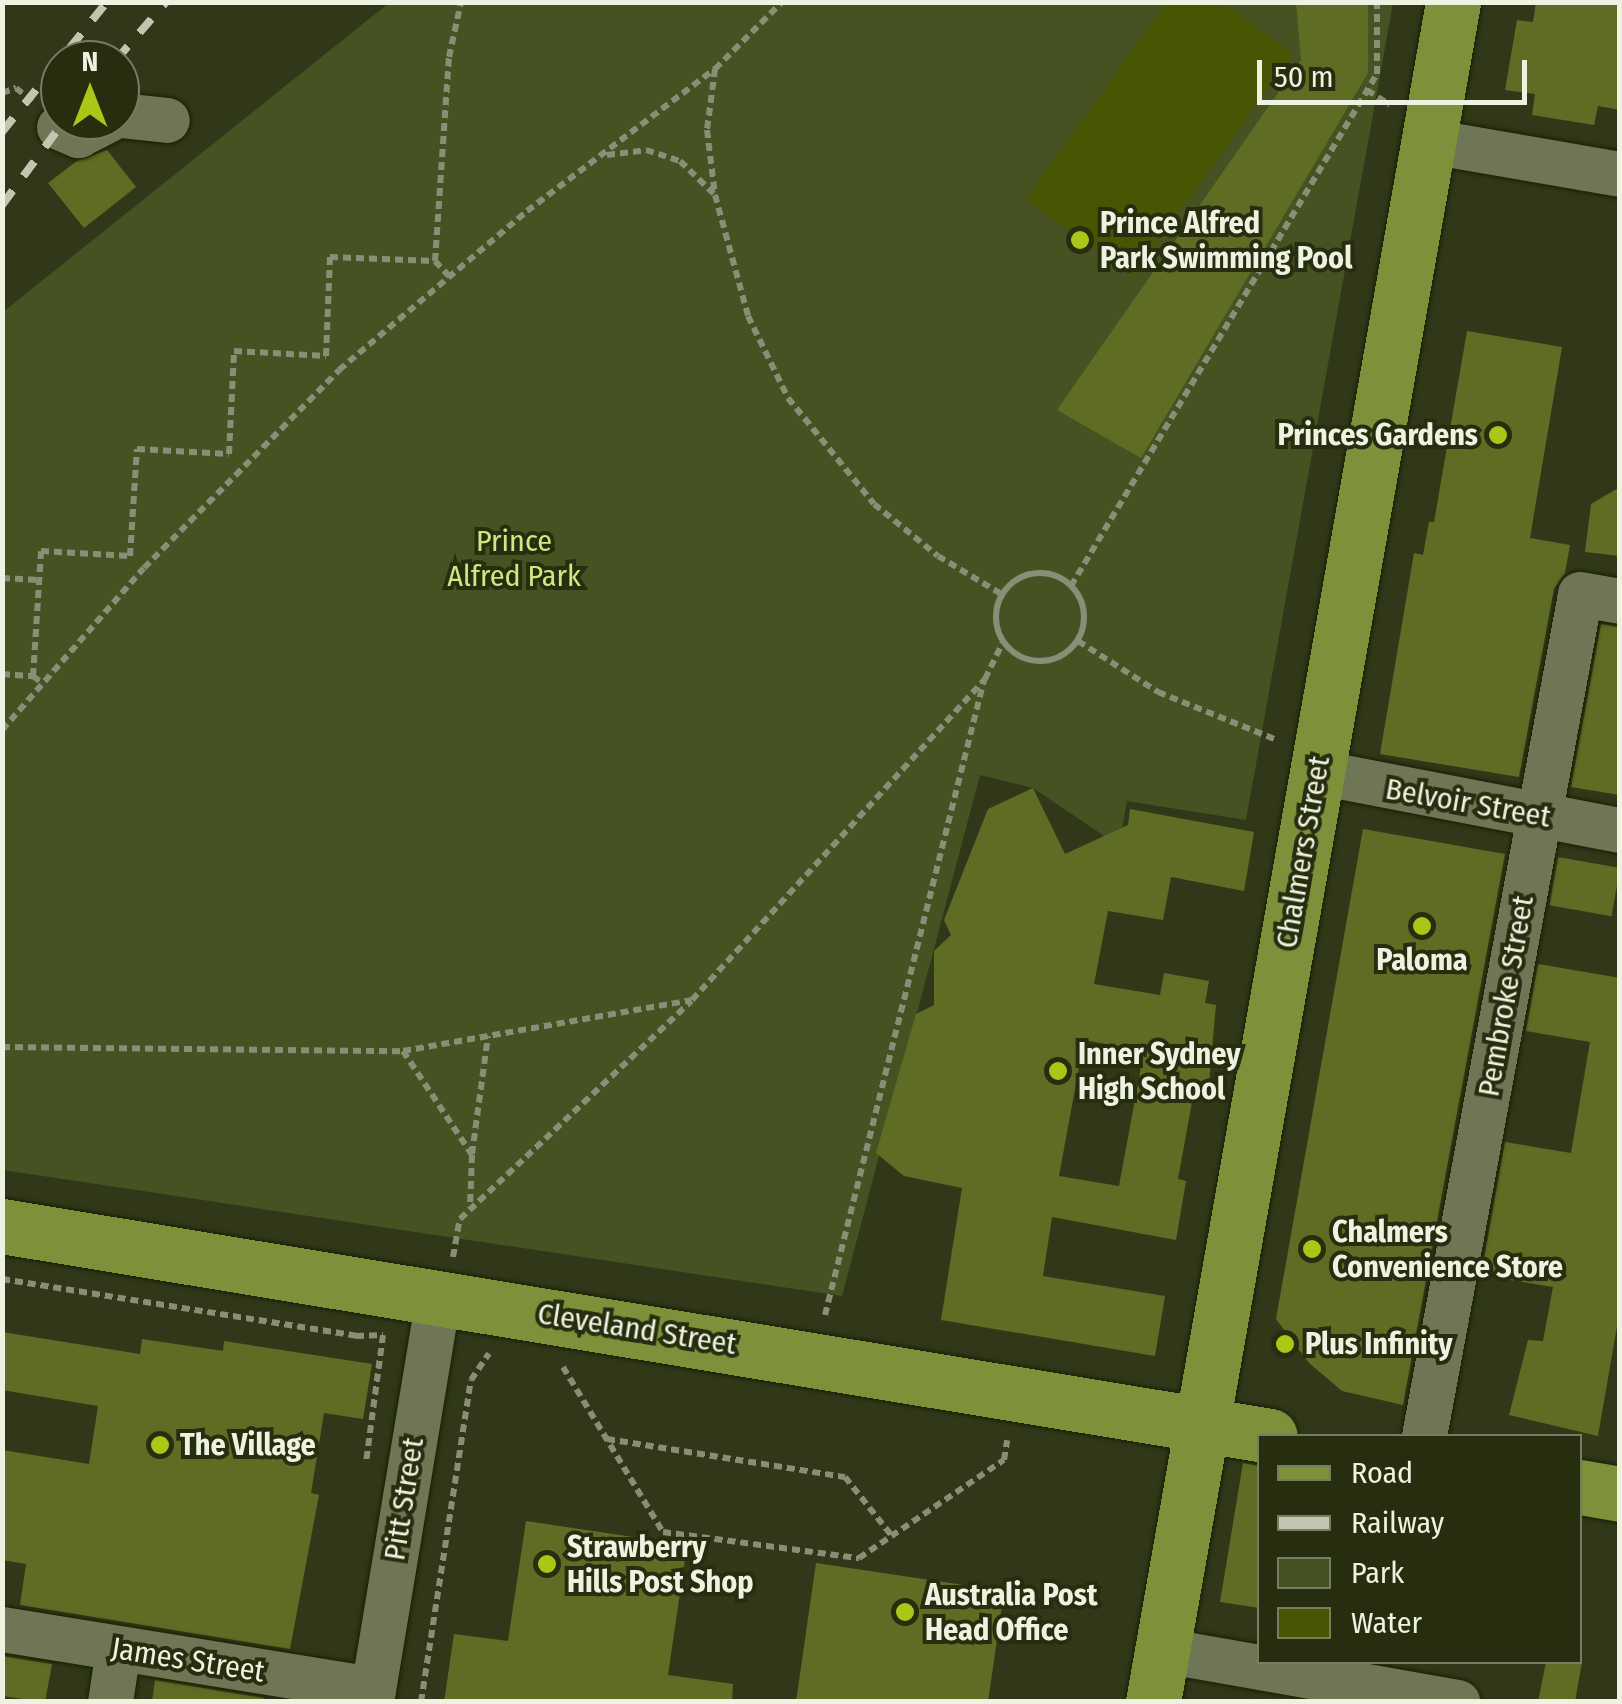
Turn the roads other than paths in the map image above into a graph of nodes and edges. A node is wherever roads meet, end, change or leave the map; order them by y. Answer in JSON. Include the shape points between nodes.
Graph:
{"nodes":[{"id":1,"x":1453,"y":2,"type":"edge"},
{"id":2,"x":140,"y":117,"type":"edge"},
{"id":3,"x":167,"y":120,"type":"dead end"},
{"id":4,"x":1428,"y":141,"type":"junction"},
{"id":5,"x":1620,"y":174,"type":"edge"},
{"id":6,"x":1620,"y":600,"type":"edge"},
{"id":7,"x":1318,"y":772,"type":"junction"},
{"id":8,"x":1539,"y":816,"type":"junction"},
{"id":9,"x":1620,"y":830,"type":"edge"},
{"id":10,"x":2,"y":1226,"type":"edge"},
{"id":11,"x":446,"y":1277,"type":"junction"},
{"id":12,"x":1200,"y":1425,"type":"junction"},
{"id":13,"x":1257,"y":1434,"type":"edge"},
{"id":14,"x":1424,"y":1434,"type":"edge"},
{"id":15,"x":1582,"y":1487,"type":"edge"},
{"id":16,"x":1620,"y":1494,"type":"edge"},
{"id":17,"x":2,"y":1630,"type":"edge"},
{"id":18,"x":118,"y":1648,"type":"junction"},
{"id":19,"x":1158,"y":1676,"type":"edge"},
{"id":20,"x":372,"y":1695,"type":"edge"},
{"id":21,"x":1391,"y":1696,"type":"edge"},
{"id":22,"x":110,"y":1702,"type":"edge"},
{"id":23,"x":1457,"y":1702,"type":"edge"}],
"edges":[{"from":1,"to":4,"type":"main road","name":"Chalmers Street"},
{"from":2,"to":3,"type":"street"},
{"from":4,"to":5,"type":"street"},
{"from":4,"to":7,"type":"main road","name":"Chalmers Street"},
{"from":6,"to":8,"type":"street","name":"Pembroke Street","via":[[1580,594]]},
{"from":7,"to":8,"type":"street","name":"Belvoir Street"},
{"from":7,"to":12,"type":"main road","name":"Chalmers Street"},
{"from":8,"to":9,"type":"street","name":"Belvoir Street"},
{"from":8,"to":14,"type":"street","name":"Pembroke Street"},
{"from":10,"to":11,"type":"main road","name":"Cleveland Street"},
{"from":11,"to":12,"type":"main road","name":"Cleveland Street"},
{"from":11,"to":20,"type":"street","name":"Pitt Street"},
{"from":12,"to":13,"type":"main road","name":"Cleveland Street"},
{"from":12,"to":19,"type":"main road","name":"Chalmers Street"},
{"from":15,"to":16,"type":"main road"},
{"from":17,"to":18,"type":"street","name":"James Street"},
{"from":18,"to":20,"type":"street","name":"James Street"},
{"from":18,"to":22,"type":"street"},
{"from":19,"to":21,"type":"street"},
{"from":21,"to":23,"type":"street"}]}
